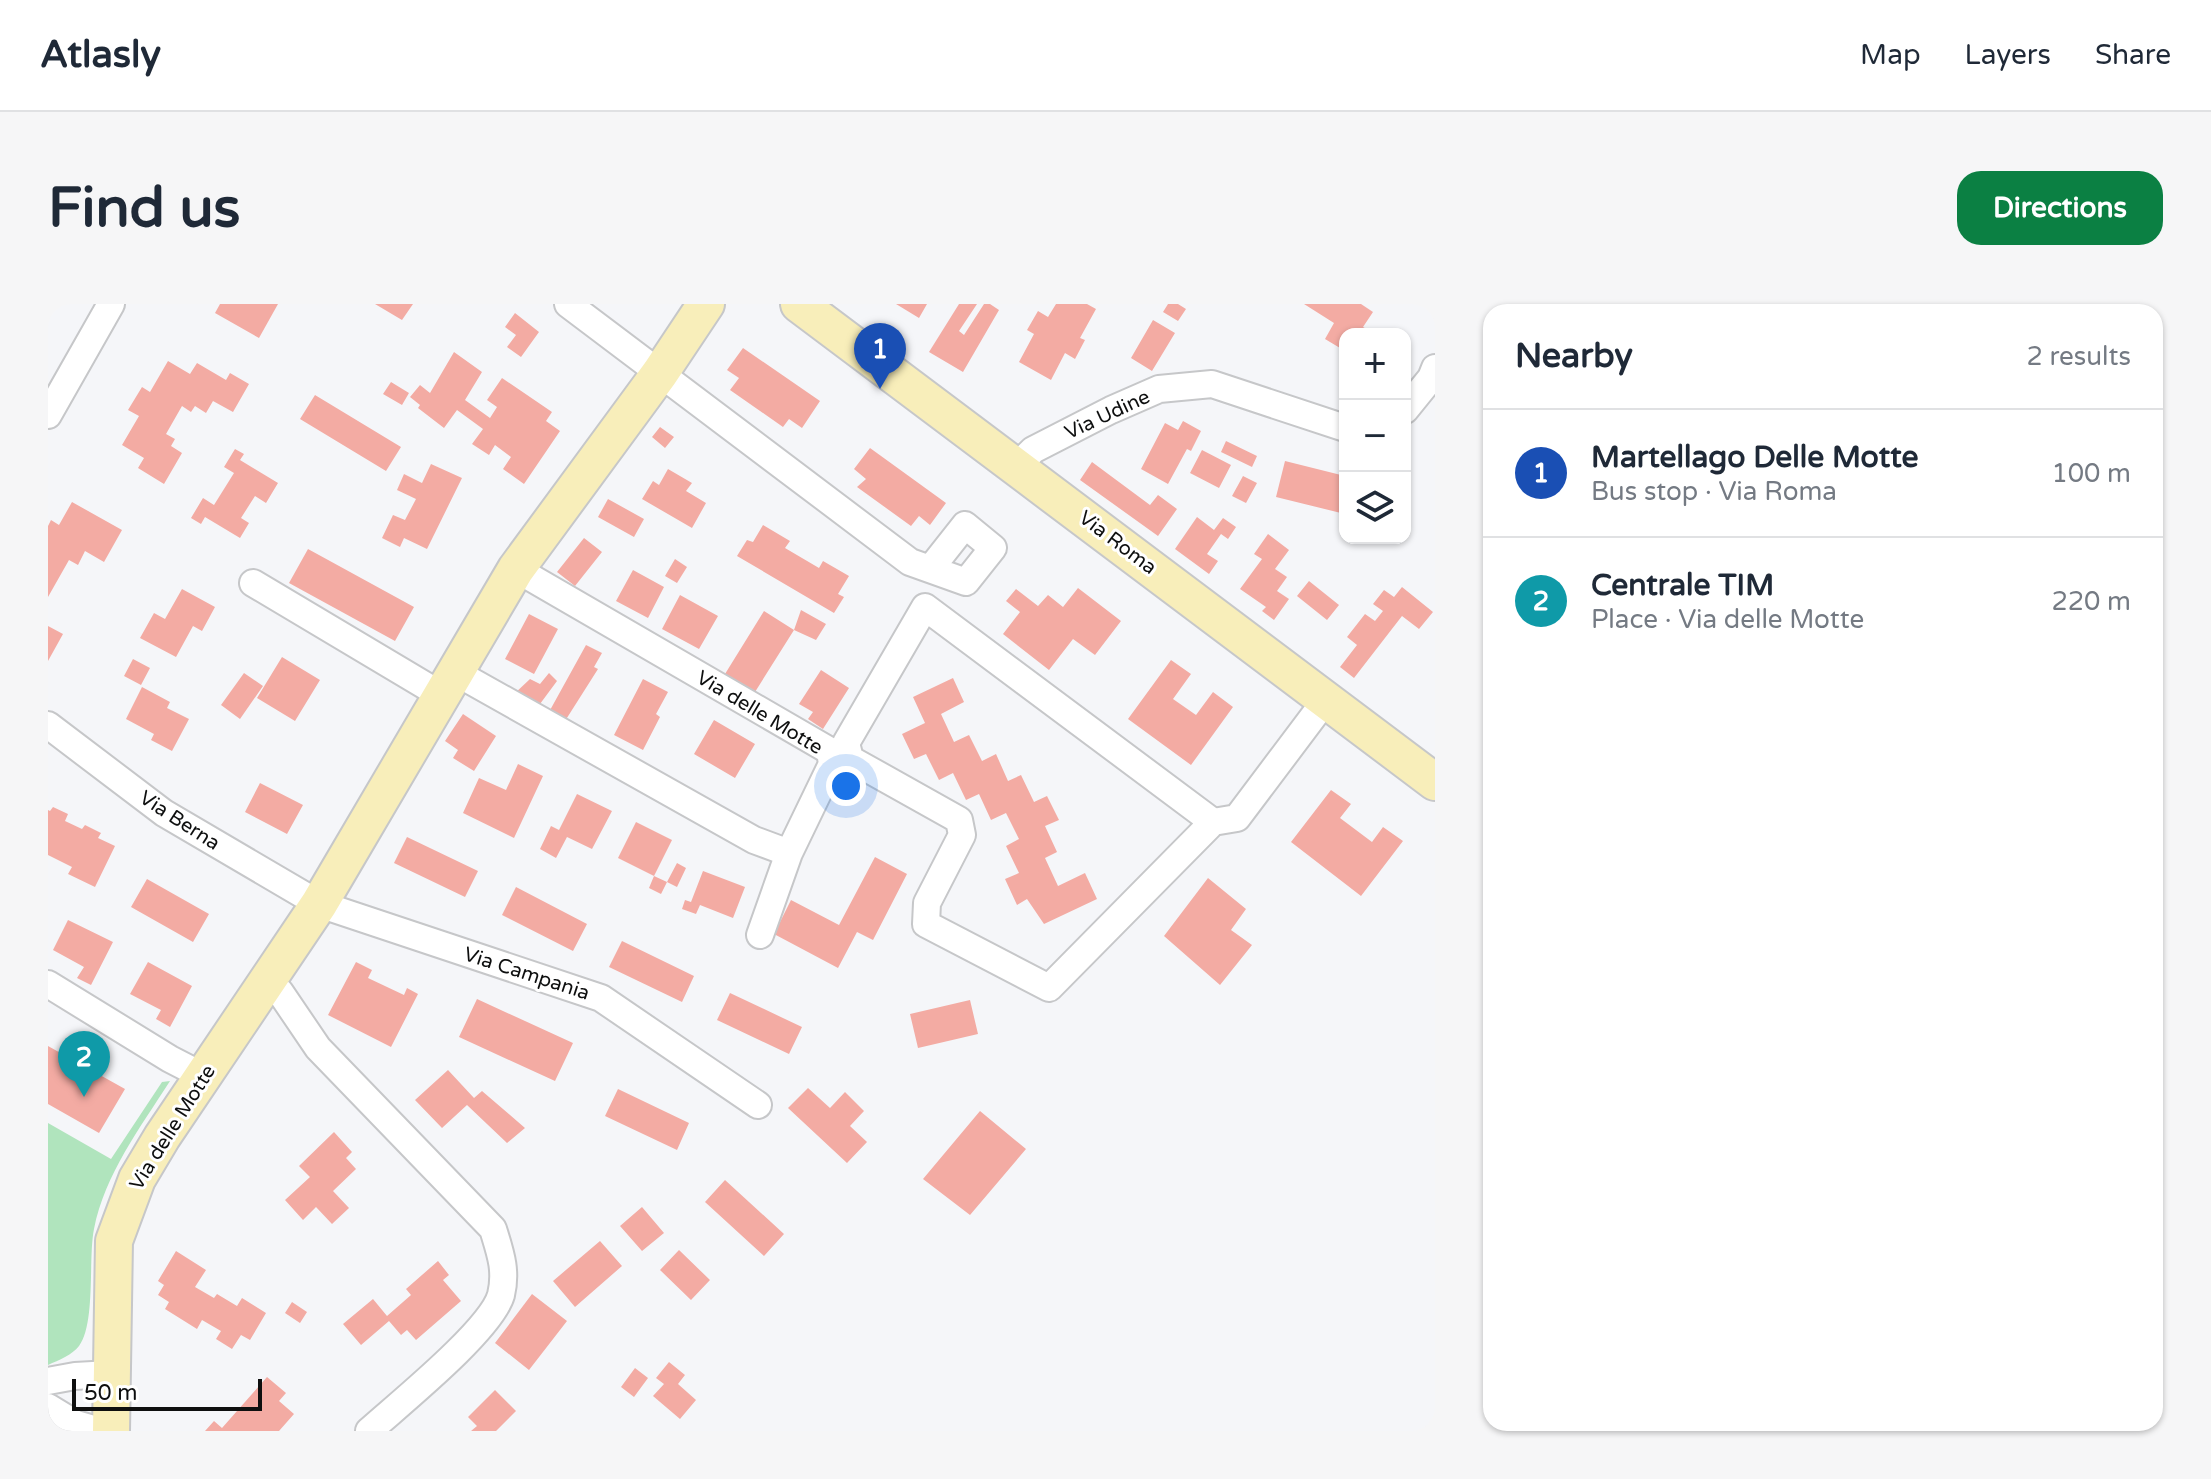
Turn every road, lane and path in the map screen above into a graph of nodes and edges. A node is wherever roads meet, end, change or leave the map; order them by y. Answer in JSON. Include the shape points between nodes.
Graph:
{"nodes":[{"id":1,"x":111,"y":304,"type":"edge"},
{"id":2,"x":568,"y":304,"type":"edge"},
{"id":3,"x":706,"y":304,"type":"edge"},
{"id":4,"x":799,"y":304,"type":"edge"},
{"id":5,"x":1435,"y":368,"type":"edge"},
{"id":6,"x":660,"y":373,"type":"junction"},
{"id":7,"x":1411,"y":403,"type":"edge"},
{"id":8,"x":48,"y":415,"type":"edge"},
{"id":9,"x":1339,"y":426,"type":"edge"},
{"id":10,"x":1017,"y":466,"type":"junction"},
{"id":11,"x":931,"y":568,"type":"dead end"},
{"id":12,"x":516,"y":569,"type":"junction"},
{"id":13,"x":253,"y":583,"type":"dead end"},
{"id":14,"x":448,"y":683,"type":"junction"},
{"id":15,"x":1325,"y":701,"type":"junction"},
{"id":16,"x":48,"y":725,"type":"edge"},
{"id":17,"x":1435,"y":782,"type":"edge"},
{"id":18,"x":1204,"y":831,"type":"junction"},
{"id":19,"x":789,"y":853,"type":"junction"},
{"id":20,"x":319,"y":904,"type":"junction"},
{"id":21,"x":760,"y":935,"type":"dead end"},
{"id":22,"x":268,"y":982,"type":"junction"},
{"id":23,"x":48,"y":984,"type":"edge"},
{"id":24,"x":203,"y":1076,"type":"junction"},
{"id":25,"x":758,"y":1105,"type":"dead end"},
{"id":26,"x":111,"y":1374,"type":"junction"},
{"id":27,"x":48,"y":1381,"type":"edge"},
{"id":28,"x":48,"y":1407,"type":"edge"},
{"id":29,"x":100,"y":1431,"type":"edge"},
{"id":30,"x":111,"y":1431,"type":"edge"},
{"id":31,"x":369,"y":1431,"type":"edge"}],
"edges":[{"from":1,"to":8,"type":"street"},
{"from":2,"to":6,"type":"street"},
{"from":3,"to":6,"type":"street","name":"Via delle Motte"},
{"from":4,"to":10,"type":"street","name":"Via Roma"},
{"from":5,"to":7,"type":"street"},
{"from":6,"to":11,"type":"street","via":[[910,562]]},
{"from":6,"to":12,"type":"street","name":"Via delle Motte"},
{"from":9,"to":10,"type":"street","name":"Via Udine","via":[[1212,384],[1159,389],[1033,450]]},
{"from":10,"to":15,"type":"street","name":"Via Roma"},
{"from":12,"to":14,"type":"street","name":"Via delle Motte"},
{"from":12,"to":19,"type":"street","name":"Via delle Motte","via":[[830,751],[832,764]]},
{"from":13,"to":14,"type":"street"},
{"from":14,"to":19,"type":"street"},
{"from":14,"to":20,"type":"street","name":"Via delle Motte"},
{"from":15,"to":17,"type":"street","name":"Via Roma"},
{"from":15,"to":18,"type":"street","via":[[1237,818]]},
{"from":16,"to":20,"type":"street","name":"Via Berna","via":[[164,813]]},
{"from":18,"to":18,"type":"street","via":[[1186,802],[925,607],[846,743],[850,759],[959,820],[962,835],[927,903],[926,924],[1049,988]]},
{"from":19,"to":21,"type":"street"},
{"from":20,"to":22,"type":"street","name":"Via delle Motte"},
{"from":20,"to":25,"type":"street","name":"Via Campania","via":[[601,998]]},
{"from":22,"to":24,"type":"street","name":"Via delle Motte"},
{"from":22,"to":31,"type":"street","via":[[318,1048],[493,1229],[505,1266],[500,1298],[481,1326]]},
{"from":23,"to":24,"type":"street"},
{"from":24,"to":26,"type":"street","name":"Via delle Motte","via":[[137,1179],[114,1241]]},
{"from":26,"to":27,"type":"street"},
{"from":26,"to":30,"type":"street","name":"Via delle Motte"},
{"from":28,"to":29,"type":"street"}]}
